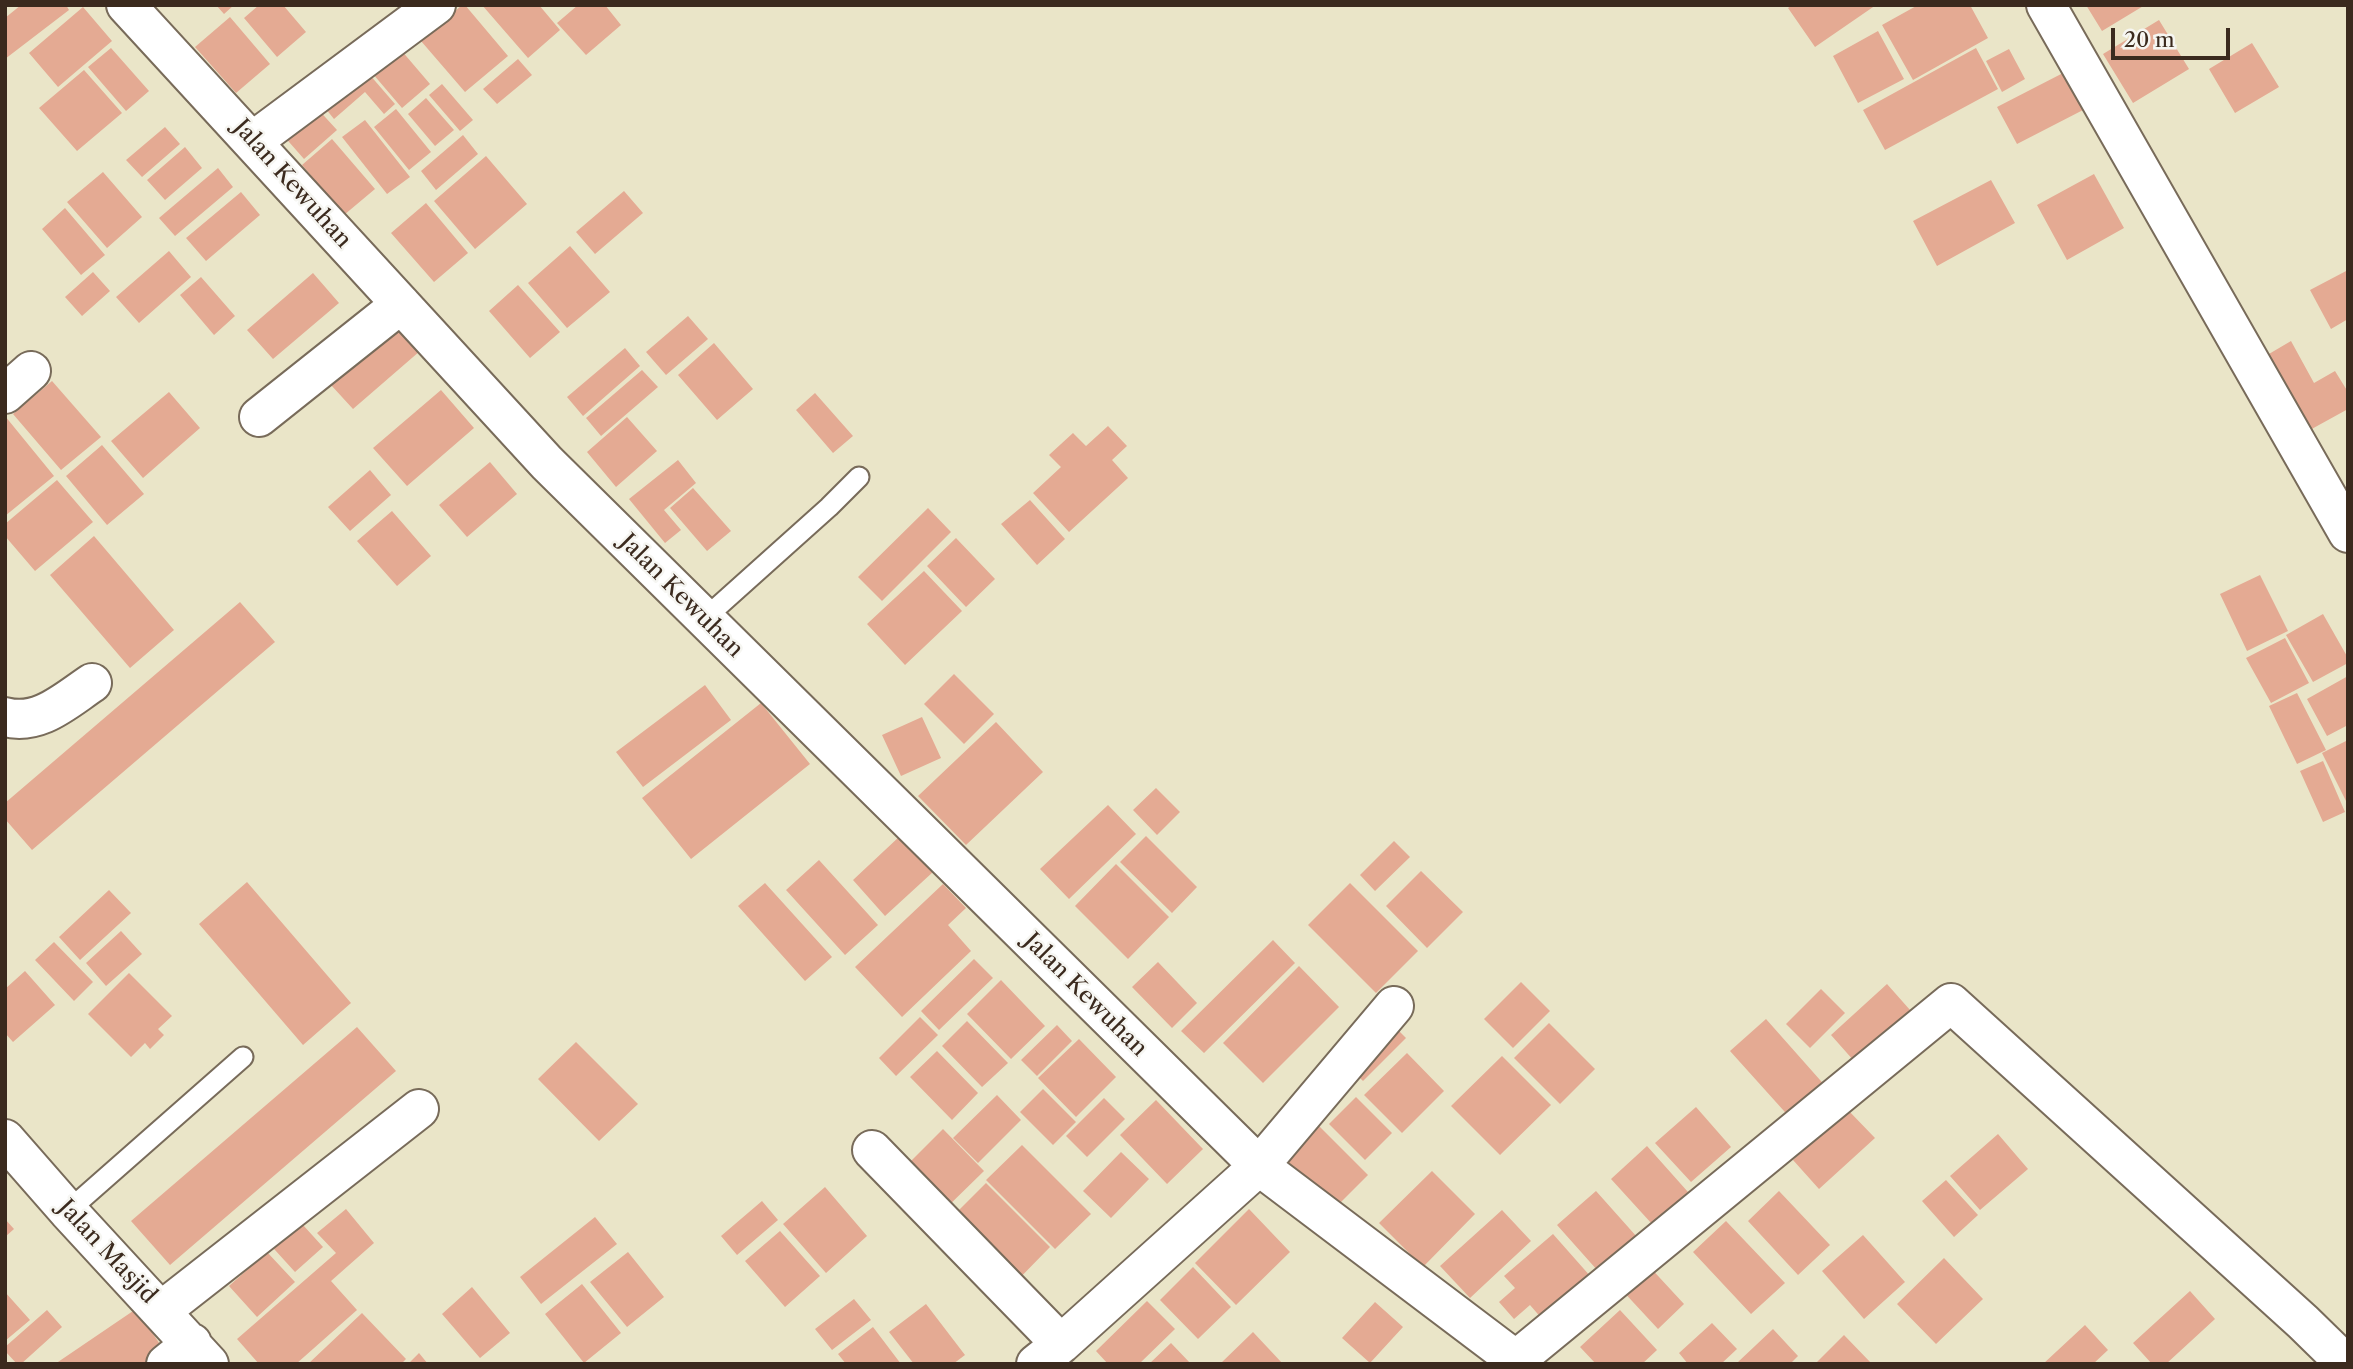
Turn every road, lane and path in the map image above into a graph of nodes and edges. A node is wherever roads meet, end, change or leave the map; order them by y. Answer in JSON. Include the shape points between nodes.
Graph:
{"nodes":[{"id":1,"x":126,"y":5,"type":"edge"},
{"id":2,"x":436,"y":5,"type":"edge"},
{"id":3,"x":2046,"y":5,"type":"edge"},
{"id":4,"x":253,"y":141,"type":"junction"},
{"id":5,"x":401,"y":304,"type":"junction"},
{"id":6,"x":259,"y":417,"type":"dead end"},
{"id":7,"x":859,"y":477,"type":"dead end"},
{"id":8,"x":2348,"y":533,"type":"edge"},
{"id":9,"x":704,"y":619,"type":"junction"},
{"id":10,"x":92,"y":683,"type":"dead end"},
{"id":11,"x":5,"y":717,"type":"edge"},
{"id":12,"x":1394,"y":1006,"type":"dead end"},
{"id":13,"x":243,"y":1057,"type":"dead end"},
{"id":14,"x":419,"y":1109,"type":"dead end"},
{"id":15,"x":5,"y":1139,"type":"edge"},
{"id":16,"x":872,"y":1150,"type":"dead end"},
{"id":17,"x":1259,"y":1166,"type":"junction"},
{"id":18,"x":68,"y":1211,"type":"junction"},
{"id":19,"x":161,"y":1311,"type":"junction"},
{"id":20,"x":1048,"y":1354,"type":"edge"},
{"id":21,"x":189,"y":1357,"type":"edge"},
{"id":22,"x":1519,"y":1362,"type":"edge"},
{"id":23,"x":2346,"y":1364,"type":"edge"}],
"edges":[{"from":1,"to":4,"type":"street","name":"Jalan Kewuhan"},
{"from":2,"to":4,"type":"street"},
{"from":3,"to":8,"type":"street"},
{"from":4,"to":5,"type":"street","name":"Jalan Kewuhan"},
{"from":5,"to":6,"type":"street"},
{"from":5,"to":9,"type":"street","name":"Jalan Kewuhan","via":[[547,463]]},
{"from":7,"to":9,"type":"lane"},
{"from":9,"to":17,"type":"street","name":"Jalan Kewuhan"},
{"from":10,"to":11,"type":"street","via":[[45,715]]},
{"from":12,"to":17,"type":"street"},
{"from":13,"to":18,"type":"lane"},
{"from":14,"to":19,"type":"street"},
{"from":15,"to":18,"type":"street","name":"Jalan Masjid"},
{"from":16,"to":20,"type":"street"},
{"from":17,"to":20,"type":"street"},
{"from":17,"to":22,"type":"street","name":"Jalan Kewuhan"},
{"from":18,"to":19,"type":"street","name":"Jalan Masjid"},
{"from":19,"to":21,"type":"street","name":"Jalan Masjid"},
{"from":22,"to":23,"type":"street","via":[[1951,1003]]}]}
